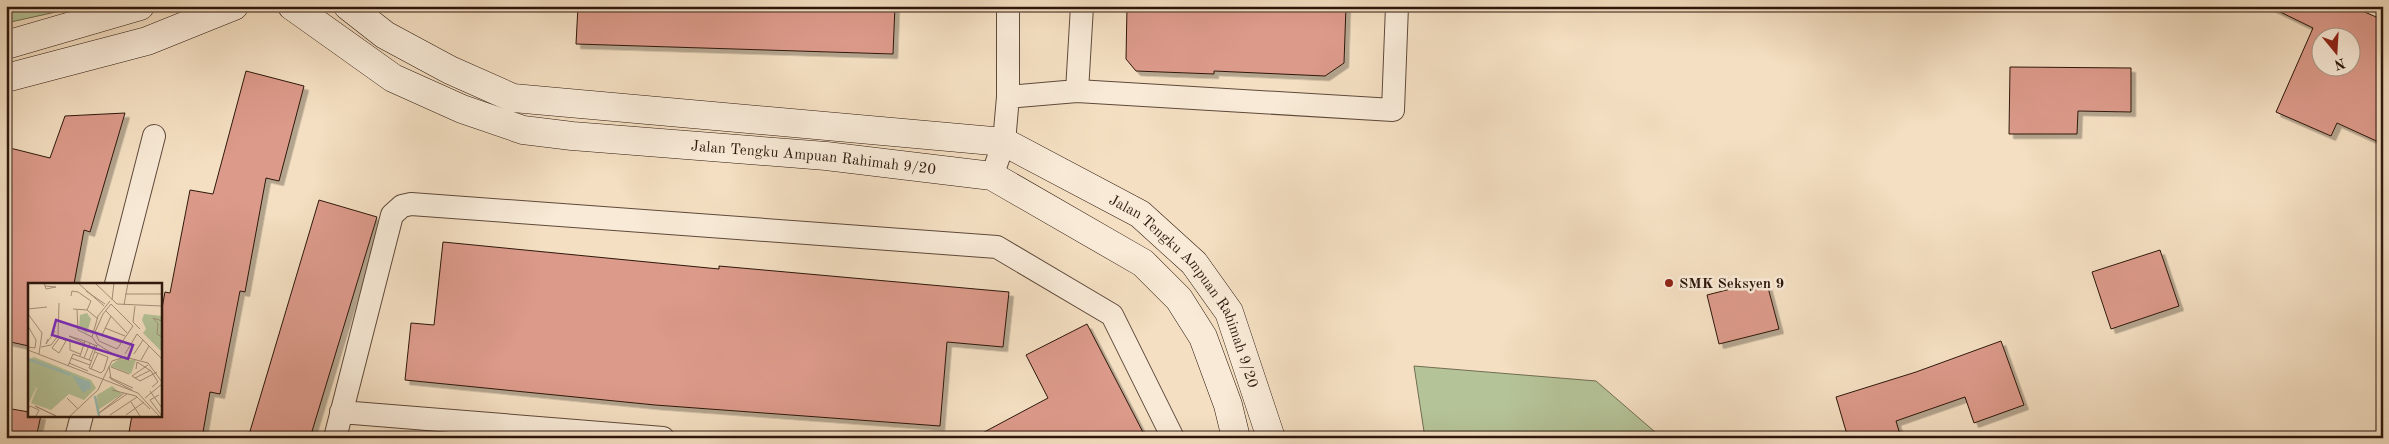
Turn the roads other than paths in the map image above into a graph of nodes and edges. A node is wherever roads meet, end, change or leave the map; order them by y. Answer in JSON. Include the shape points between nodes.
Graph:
{"nodes":[{"id":1,"x":140,"y":6,"type":"edge"},
{"id":2,"x":234,"y":6,"type":"edge"},
{"id":3,"x":292,"y":6,"type":"edge"},
{"id":4,"x":348,"y":6,"type":"edge"},
{"id":5,"x":1008,"y":6,"type":"edge"},
{"id":6,"x":1082,"y":6,"type":"edge"},
{"id":7,"x":1397,"y":6,"type":"edge"},
{"id":8,"x":6,"y":45,"type":"edge"},
{"id":9,"x":6,"y":78,"type":"edge"},
{"id":10,"x":1076,"y":91,"type":"junction"},
{"id":11,"x":1008,"y":97,"type":"junction"},
{"id":12,"x":154,"y":136,"type":"dead end"},
{"id":13,"x":1004,"y":142,"type":"junction"},
{"id":14,"x":992,"y":176,"type":"junction"},
{"id":15,"x":116,"y":283,"type":"edge"},
{"id":16,"x":341,"y":412,"type":"junction"},
{"id":17,"x":82,"y":416,"type":"edge"},
{"id":18,"x":76,"y":438,"type":"edge"},
{"id":19,"x":335,"y":438,"type":"edge"},
{"id":20,"x":663,"y":438,"type":"edge"},
{"id":21,"x":1173,"y":438,"type":"edge"},
{"id":22,"x":1236,"y":438,"type":"edge"},
{"id":23,"x":1271,"y":438,"type":"edge"}],
"edges":[{"from":1,"to":8,"type":"street"},
{"from":2,"to":9,"type":"street","via":[[147,41]]},
{"from":3,"to":14,"type":"street","name":"Jalan Tengku Ampuan Rahimah 9/20","via":[[394,78],[462,109],[522,130],[826,156]]},
{"from":4,"to":13,"type":"street","name":"Jalan Tengku Ampuan Rahimah 9/20","via":[[385,35],[450,70],[513,98]]},
{"from":5,"to":11,"type":"street"},
{"from":6,"to":10,"type":"street"},
{"from":7,"to":10,"type":"street","via":[[1393,110]]},
{"from":10,"to":11,"type":"street"},
{"from":11,"to":13,"type":"street"},
{"from":12,"to":15,"type":"street"},
{"from":13,"to":14,"type":"street"},
{"from":13,"to":23,"type":"street","name":"Jalan Tengku Ampuan Rahimah 9/20","via":[[1140,214],[1194,264],[1229,312]]},
{"from":14,"to":22,"type":"street","name":"Jalan Tengku Ampuan Rahimah 9/20","via":[[1143,263],[1179,299],[1203,337],[1228,405]]},
{"from":16,"to":19,"type":"street"},
{"from":16,"to":20,"type":"street"},
{"from":16,"to":21,"type":"street","via":[[392,215],[402,206],[411,204],[997,247],[1112,315]]},
{"from":17,"to":18,"type":"street"}]}
